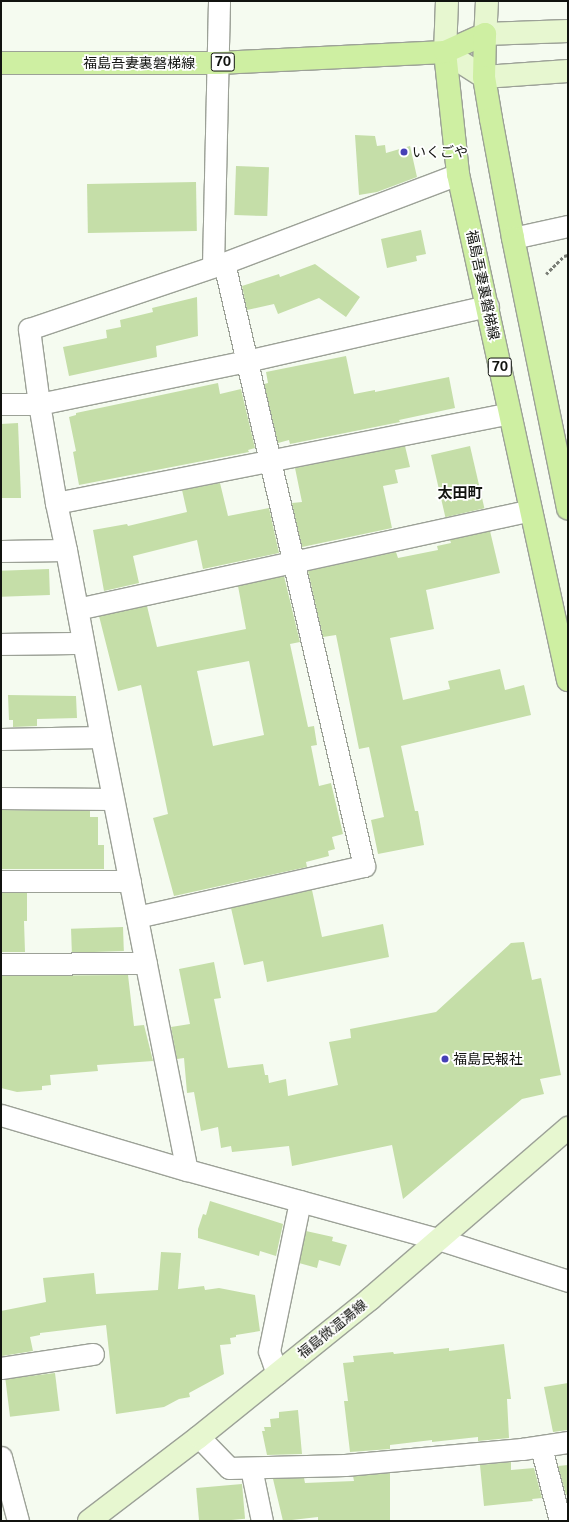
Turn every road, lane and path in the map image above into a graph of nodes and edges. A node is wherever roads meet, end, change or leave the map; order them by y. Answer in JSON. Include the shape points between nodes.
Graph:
{"nodes":[{"id":1,"x":219,"y":1,"type":"edge"},
{"id":2,"x":447,"y":1,"type":"edge"},
{"id":3,"x":487,"y":1,"type":"edge"},
{"id":4,"x":568,"y":31,"type":"edge"},
{"id":5,"x":485,"y":34,"type":"junction"},
{"id":6,"x":445,"y":52,"type":"junction"},
{"id":7,"x":218,"y":62,"type":"junction"},
{"id":8,"x":1,"y":63,"type":"edge"},
{"id":9,"x":568,"y":71,"type":"edge"},
{"id":10,"x":484,"y":77,"type":"junction"},
{"id":11,"x":458,"y":174,"type":"junction"},
{"id":12,"x":568,"y":226,"type":"edge"},
{"id":13,"x":513,"y":238,"type":"junction"},
{"id":14,"x":219,"y":264,"type":"junction"},
{"id":15,"x":488,"y":306,"type":"junction"},
{"id":16,"x":247,"y":361,"type":"junction"},
{"id":17,"x":1,"y":404,"type":"edge"},
{"id":18,"x":39,"y":404,"type":"junction"},
{"id":19,"x":509,"y":413,"type":"junction"},
{"id":20,"x":270,"y":460,"type":"junction"},
{"id":21,"x":56,"y":503,"type":"junction"},
{"id":22,"x":568,"y":508,"type":"edge"},
{"id":23,"x":530,"y":510,"type":"junction"},
{"id":24,"x":66,"y":550,"type":"junction"},
{"id":25,"x":1,"y":551,"type":"edge"},
{"id":26,"x":294,"y":562,"type":"junction"},
{"id":27,"x":77,"y":609,"type":"junction"},
{"id":28,"x":83,"y":643,"type":"junction"},
{"id":29,"x":1,"y":644,"type":"edge"},
{"id":30,"x":568,"y":680,"type":"edge"},
{"id":31,"x":101,"y":737,"type":"junction"},
{"id":32,"x":1,"y":739,"type":"edge"},
{"id":33,"x":1,"y":798,"type":"edge"},
{"id":34,"x":113,"y":799,"type":"junction"},
{"id":35,"x":1,"y":881,"type":"edge"},
{"id":36,"x":130,"y":881,"type":"junction"},
{"id":37,"x":137,"y":916,"type":"junction"},
{"id":38,"x":146,"y":963,"type":"junction"},
{"id":39,"x":1,"y":964,"type":"edge"},
{"id":40,"x":1,"y":1115,"type":"edge"},
{"id":41,"x":568,"y":1128,"type":"edge"},
{"id":42,"x":187,"y":1170,"type":"junction"},
{"id":43,"x":300,"y":1201,"type":"junction"},
{"id":44,"x":438,"y":1239,"type":"junction"},
{"id":45,"x":568,"y":1281,"type":"edge"},
{"id":46,"x":93,"y":1354,"type":"dead end"},
{"id":47,"x":1,"y":1368,"type":"edge"},
{"id":48,"x":277,"y":1374,"type":"junction"},
{"id":49,"x":199,"y":1437,"type":"junction"},
{"id":50,"x":568,"y":1442,"type":"edge"},
{"id":51,"x":541,"y":1446,"type":"junction"},
{"id":52,"x":1,"y":1457,"type":"edge"},
{"id":53,"x":251,"y":1468,"type":"junction"},
{"id":54,"x":18,"y":1521,"type":"edge"},
{"id":55,"x":88,"y":1521,"type":"edge"},
{"id":56,"x":262,"y":1521,"type":"edge"},
{"id":57,"x":560,"y":1521,"type":"edge"}],
"edges":[{"from":1,"to":7,"type":"street"},
{"from":2,"to":6,"type":"main road"},
{"from":3,"to":5,"type":"main road"},
{"from":4,"to":5,"type":"main road"},
{"from":5,"to":6,"type":"main road","name":"福島吾妻裏磐梯線","number":"70"},
{"from":5,"to":10,"type":"main road"},
{"from":6,"to":7,"type":"main road","name":"福島吾妻裏磐梯線","number":"70"},
{"from":6,"to":10,"type":"main road"},
{"from":6,"to":11,"type":"main road","name":"福島吾妻裏磐梯線","number":"70"},
{"from":7,"to":8,"type":"main road","name":"福島吾妻裏磐梯線","number":"70"},
{"from":7,"to":14,"type":"street"},
{"from":9,"to":10,"type":"main road"},
{"from":10,"to":13,"type":"main road"},
{"from":11,"to":14,"type":"street"},
{"from":11,"to":15,"type":"main road","name":"福島吾妻裏磐梯線","number":"70"},
{"from":12,"to":13,"type":"street"},
{"from":13,"to":22,"type":"main road"},
{"from":14,"to":16,"type":"street"},
{"from":14,"to":18,"type":"street","via":[[29,329]]},
{"from":15,"to":16,"type":"street"},
{"from":15,"to":19,"type":"main road","name":"福島吾妻裏磐梯線","number":"70"},
{"from":16,"to":18,"type":"street"},
{"from":16,"to":20,"type":"street"},
{"from":17,"to":18,"type":"street"},
{"from":18,"to":21,"type":"street"},
{"from":19,"to":20,"type":"street"},
{"from":19,"to":23,"type":"main road","name":"福島吾妻裏磐梯線","number":"70"},
{"from":20,"to":21,"type":"street"},
{"from":20,"to":26,"type":"street"},
{"from":21,"to":24,"type":"street"},
{"from":23,"to":26,"type":"street"},
{"from":23,"to":30,"type":"main road","name":"福島吾妻裏磐梯線","number":"70"},
{"from":24,"to":25,"type":"street"},
{"from":24,"to":27,"type":"street"},
{"from":26,"to":27,"type":"street"},
{"from":26,"to":37,"type":"street","via":[[364,866]]},
{"from":27,"to":28,"type":"street"},
{"from":28,"to":29,"type":"street"},
{"from":28,"to":31,"type":"street"},
{"from":31,"to":32,"type":"street"},
{"from":31,"to":34,"type":"street"},
{"from":33,"to":34,"type":"street"},
{"from":34,"to":36,"type":"street"},
{"from":35,"to":36,"type":"street"},
{"from":36,"to":37,"type":"street"},
{"from":37,"to":38,"type":"street"},
{"from":38,"to":39,"type":"street"},
{"from":38,"to":42,"type":"street"},
{"from":40,"to":42,"type":"street"},
{"from":41,"to":44,"type":"main road","name":"福島微温湯線"},
{"from":42,"to":43,"type":"street"},
{"from":43,"to":44,"type":"street"},
{"from":43,"to":48,"type":"street","via":[[270,1351]]},
{"from":44,"to":45,"type":"street"},
{"from":44,"to":48,"type":"main road","name":"福島微温湯線","via":[[370,1299]]},
{"from":46,"to":47,"type":"street"},
{"from":48,"to":49,"type":"main road","name":"福島微温湯線"},
{"from":49,"to":53,"type":"street","via":[[229,1468]]},
{"from":49,"to":55,"type":"main road","name":"福島微温湯線"},
{"from":50,"to":51,"type":"street"},
{"from":51,"to":53,"type":"street","via":[[345,1465]]},
{"from":51,"to":57,"type":"street"},
{"from":52,"to":54,"type":"street"},
{"from":53,"to":56,"type":"street"}]}
